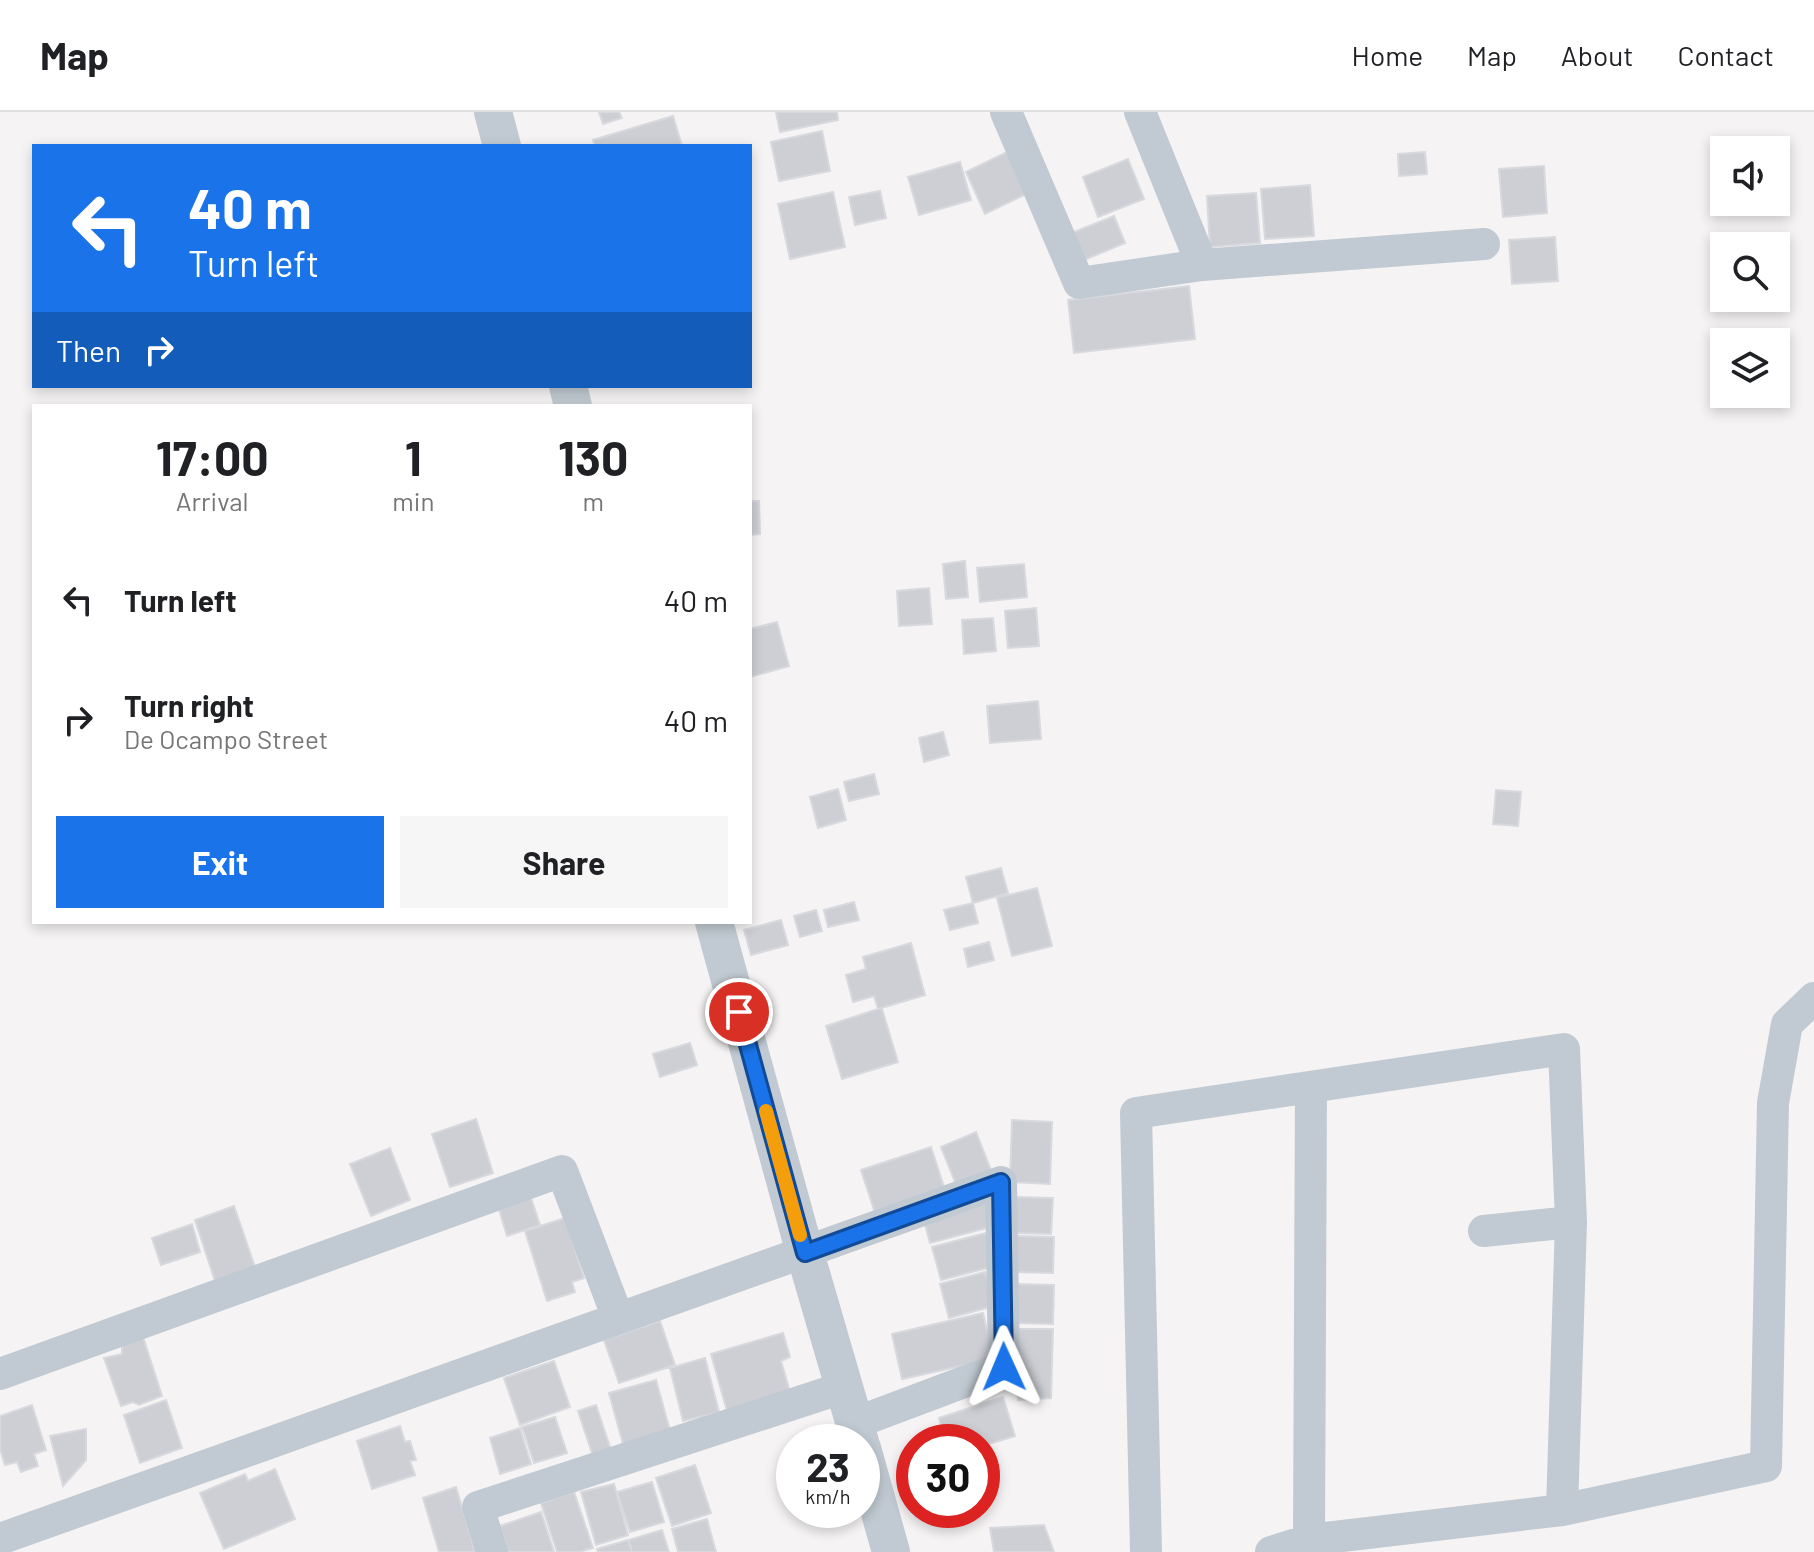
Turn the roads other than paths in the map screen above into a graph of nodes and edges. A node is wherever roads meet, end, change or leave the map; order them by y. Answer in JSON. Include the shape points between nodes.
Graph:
{"nodes":[{"id":1,"x":493,"y":112,"type":"edge"},
{"id":2,"x":1006,"y":112,"type":"edge"},
{"id":3,"x":1140,"y":112,"type":"edge"},
{"id":4,"x":501,"y":144,"type":"edge"},
{"id":5,"x":1484,"y":244,"type":"dead end"},
{"id":6,"x":1202,"y":265,"type":"junction"},
{"id":7,"x":715,"y":924,"type":"edge"},
{"id":8,"x":1814,"y":998,"type":"edge"},
{"id":9,"x":1311,"y":1087,"type":"junction"},
{"id":10,"x":1571,"y":1222,"type":"junction"},
{"id":11,"x":1484,"y":1231,"type":"dead end"},
{"id":12,"x":805,"y":1253,"type":"junction"},
{"id":13,"x":618,"y":1318,"type":"junction"},
{"id":14,"x":0,"y":1374,"type":"edge"},
{"id":15,"x":856,"y":1424,"type":"edge"},
{"id":16,"x":859,"y":1424,"type":"edge"},
{"id":17,"x":776,"y":1442,"type":"edge"},
{"id":18,"x":1562,"y":1510,"type":"junction"},
{"id":19,"x":880,"y":1512,"type":"edge"},
{"id":20,"x":0,"y":1539,"type":"edge"},
{"id":21,"x":1309,"y":1540,"type":"junction"},
{"id":22,"x":492,"y":1552,"type":"edge"},
{"id":23,"x":891,"y":1552,"type":"edge"},
{"id":24,"x":1146,"y":1552,"type":"edge"},
{"id":25,"x":1271,"y":1552,"type":"edge"}],
"edges":[{"from":1,"to":4,"type":"street"},
{"from":2,"to":6,"type":"street","via":[[1079,283]]},
{"from":3,"to":6,"type":"street"},
{"from":5,"to":6,"type":"street"},
{"from":7,"to":12,"type":"street"},
{"from":8,"to":18,"type":"street","via":[[1787,1024],[1773,1103],[1766,1466]]},
{"from":9,"to":10,"type":"street","via":[[1564,1049]]},
{"from":9,"to":21,"type":"street"},
{"from":9,"to":24,"type":"street","via":[[1136,1113]]},
{"from":10,"to":11,"type":"street"},
{"from":10,"to":18,"type":"street"},
{"from":12,"to":13,"type":"street"},
{"from":12,"to":15,"type":"street"},
{"from":12,"to":16,"type":"street","via":[[1001,1182],[1004,1367]]},
{"from":13,"to":14,"type":"street","via":[[562,1171]]},
{"from":13,"to":20,"type":"street"},
{"from":17,"to":22,"type":"street","via":[[478,1507]]},
{"from":18,"to":21,"type":"street"},
{"from":19,"to":23,"type":"street"},
{"from":21,"to":25,"type":"street"}]}
